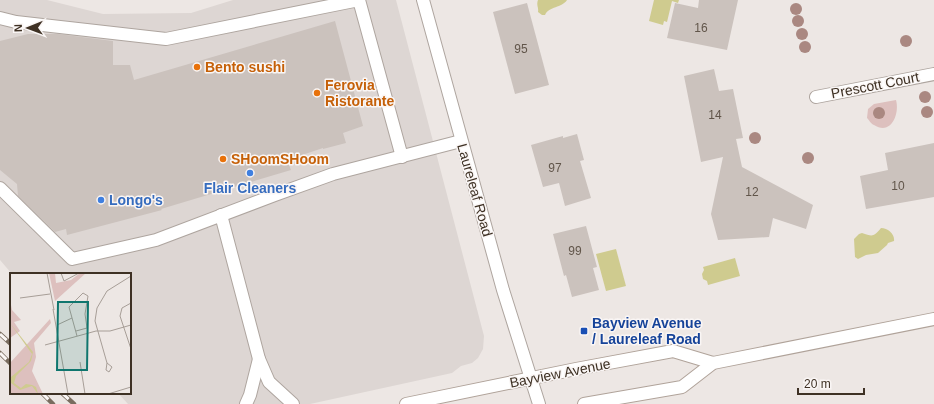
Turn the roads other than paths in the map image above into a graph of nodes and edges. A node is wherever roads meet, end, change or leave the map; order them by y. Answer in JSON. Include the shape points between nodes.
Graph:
{"nodes":[{"id":1,"x":423,"y":0,"type":"edge"},
{"id":2,"x":0,"y":18,"type":"edge"},
{"id":3,"x":934,"y":74,"type":"edge"},
{"id":4,"x":816,"y":97,"type":"dead end"},
{"id":5,"x":461,"y":140,"type":"junction"},
{"id":6,"x":402,"y":157,"type":"junction"},
{"id":7,"x":0,"y":188,"type":"edge"},
{"id":8,"x":221,"y":215,"type":"junction"},
{"id":9,"x":934,"y":319,"type":"edge"},
{"id":10,"x":259,"y":359,"type":"junction"},
{"id":11,"x":713,"y":363,"type":"junction"},
{"id":12,"x":532,"y":378,"type":"junction"},
{"id":13,"x":246,"y":404,"type":"edge"},
{"id":14,"x":293,"y":404,"type":"edge"},
{"id":15,"x":406,"y":404,"type":"edge"},
{"id":16,"x":539,"y":404,"type":"edge"},
{"id":17,"x":584,"y":404,"type":"edge"}],
"edges":[{"from":1,"to":5,"type":"main road","name":"Laureleaf Road"},
{"from":2,"to":6,"type":"main road","via":[[166,39],[359,0]]},
{"from":3,"to":4,"type":"main road","name":"Prescott Court"},
{"from":5,"to":6,"type":"main road"},
{"from":5,"to":12,"type":"main road","name":"Laureleaf Road","via":[[505,298]]},
{"from":6,"to":8,"type":"main road","via":[[333,174]]},
{"from":7,"to":8,"type":"main road","via":[[72,259],[156,240]]},
{"from":8,"to":10,"type":"main road"},
{"from":9,"to":11,"type":"main road","name":"Bayview Avenue"},
{"from":10,"to":13,"type":"main road"},
{"from":10,"to":14,"type":"main road","via":[[269,382]]},
{"from":11,"to":12,"type":"main road","name":"Bayview Avenue","via":[[673,351]]},
{"from":11,"to":17,"type":"main road","name":"Bayview Avenue","via":[[682,387]]},
{"from":12,"to":15,"type":"main road","name":"Bayview Avenue"},
{"from":12,"to":16,"type":"main road","name":"Laureleaf Road"}]}
